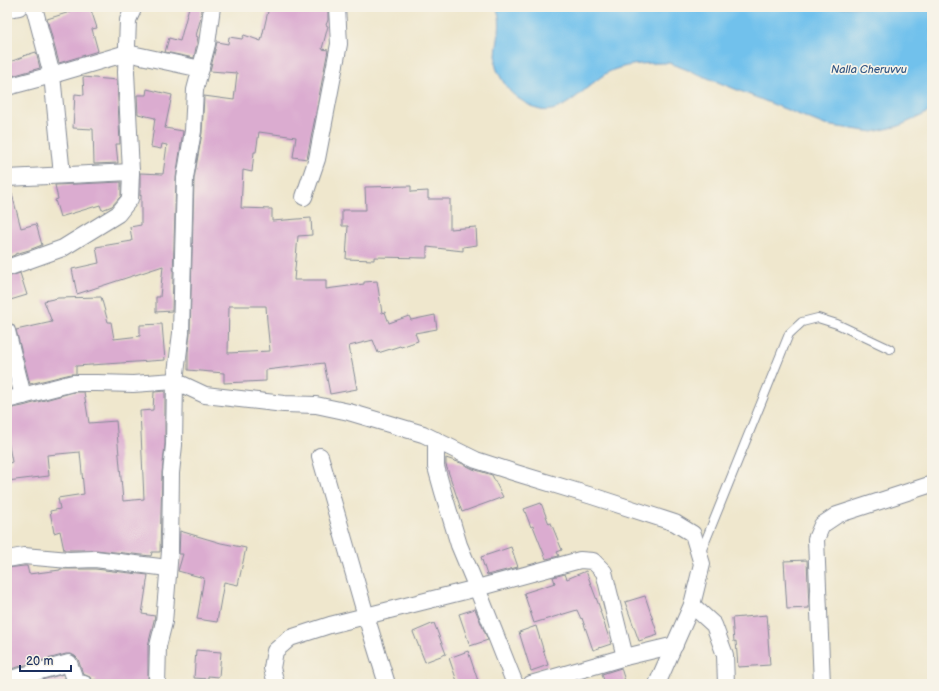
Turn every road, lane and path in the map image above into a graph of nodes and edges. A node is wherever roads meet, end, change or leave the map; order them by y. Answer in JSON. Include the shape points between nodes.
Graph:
{"nodes":[{"id":1,"x":19,"y":7,"type":"edge"},
{"id":2,"x":34,"y":7,"type":"edge"},
{"id":3,"x":134,"y":7,"type":"edge"},
{"id":4,"x":212,"y":7,"type":"edge"},
{"id":5,"x":337,"y":7,"type":"edge"},
{"id":6,"x":7,"y":9,"type":"edge"},
{"id":7,"x":127,"y":53,"type":"junction"},
{"id":8,"x":201,"y":69,"type":"junction"},
{"id":9,"x":52,"y":75,"type":"junction"},
{"id":10,"x":7,"y":87,"type":"edge"},
{"id":11,"x":131,"y":172,"type":"junction"},
{"id":12,"x":62,"y":175,"type":"junction"},
{"id":13,"x":7,"y":178,"type":"edge"},
{"id":14,"x":304,"y":197,"type":"dead end"},
{"id":15,"x":7,"y":268,"type":"edge"},
{"id":16,"x":7,"y":331,"type":"edge"},
{"id":17,"x":890,"y":349,"type":"dead end"},
{"id":18,"x":175,"y":381,"type":"junction"},
{"id":19,"x":22,"y":396,"type":"junction"},
{"id":20,"x":7,"y":400,"type":"edge"},
{"id":21,"x":436,"y":440,"type":"junction"},
{"id":22,"x":320,"y":456,"type":"dead end"},
{"id":23,"x":930,"y":485,"type":"dead end"},
{"id":24,"x":700,"y":555,"type":"junction"},
{"id":25,"x":7,"y":559,"type":"edge"},
{"id":26,"x":168,"y":568,"type":"junction"},
{"id":27,"x":477,"y":588,"type":"junction"},
{"id":28,"x":692,"y":606,"type":"junction"},
{"id":29,"x":366,"y":616,"type":"junction"},
{"id":30,"x":675,"y":645,"type":"junction"},
{"id":31,"x":625,"y":657,"type":"junction"},
{"id":32,"x":7,"y":680,"type":"edge"},
{"id":33,"x":84,"y":684,"type":"edge"},
{"id":34,"x":157,"y":684,"type":"edge"},
{"id":35,"x":276,"y":684,"type":"edge"},
{"id":36,"x":387,"y":684,"type":"edge"},
{"id":37,"x":515,"y":684,"type":"edge"},
{"id":38,"x":531,"y":684,"type":"edge"},
{"id":39,"x":657,"y":684,"type":"edge"},
{"id":40,"x":726,"y":684,"type":"edge"},
{"id":41,"x":822,"y":684,"type":"edge"}],
"edges":[{"from":1,"to":6,"type":"street"},
{"from":2,"to":9,"type":"street"},
{"from":3,"to":7,"type":"street","via":[[128,20]]},
{"from":4,"to":8,"type":"street"},
{"from":5,"to":14,"type":"street","via":[[339,44],[317,159]]},
{"from":7,"to":8,"type":"street"},
{"from":7,"to":9,"type":"street"},
{"from":7,"to":11,"type":"street"},
{"from":8,"to":18,"type":"street","via":[[195,90],[185,178],[180,333]]},
{"from":9,"to":10,"type":"street"},
{"from":9,"to":12,"type":"street"},
{"from":11,"to":12,"type":"street"},
{"from":11,"to":15,"type":"street","via":[[130,199],[118,214],[63,248]]},
{"from":12,"to":13,"type":"street"},
{"from":16,"to":19,"type":"street"},
{"from":17,"to":24,"type":"lane","via":[[837,324],[818,318],[802,322],[789,334]]},
{"from":18,"to":19,"type":"street","via":[[133,384],[74,383]]},
{"from":18,"to":21,"type":"street","via":[[205,395],[316,405],[349,412]]},
{"from":18,"to":26,"type":"street"},
{"from":19,"to":20,"type":"street"},
{"from":21,"to":24,"type":"street","via":[[476,460],[676,523],[693,534]]},
{"from":21,"to":27,"type":"street","via":[[436,467],[442,492],[459,545]]},
{"from":22,"to":29,"type":"street"},
{"from":23,"to":41,"type":"street","via":[[838,515],[822,525],[816,539]]},
{"from":24,"to":28,"type":"street","via":[[702,564]]},
{"from":25,"to":26,"type":"street","via":[[24,556],[69,560],[95,559]]},
{"from":26,"to":34,"type":"street","via":[[164,622],[158,646]]},
{"from":27,"to":29,"type":"street"},
{"from":27,"to":31,"type":"street","via":[[580,560],[593,561],[604,572]]},
{"from":27,"to":37,"type":"street"},
{"from":28,"to":30,"type":"street"},
{"from":28,"to":40,"type":"street","via":[[714,625],[726,655]]},
{"from":29,"to":35,"type":"street","via":[[290,638],[276,651],[272,668]]},
{"from":29,"to":36,"type":"street"},
{"from":30,"to":31,"type":"street"},
{"from":30,"to":39,"type":"street"},
{"from":31,"to":38,"type":"street"},
{"from":32,"to":33,"type":"street","via":[[69,663],[76,682]]}]}
